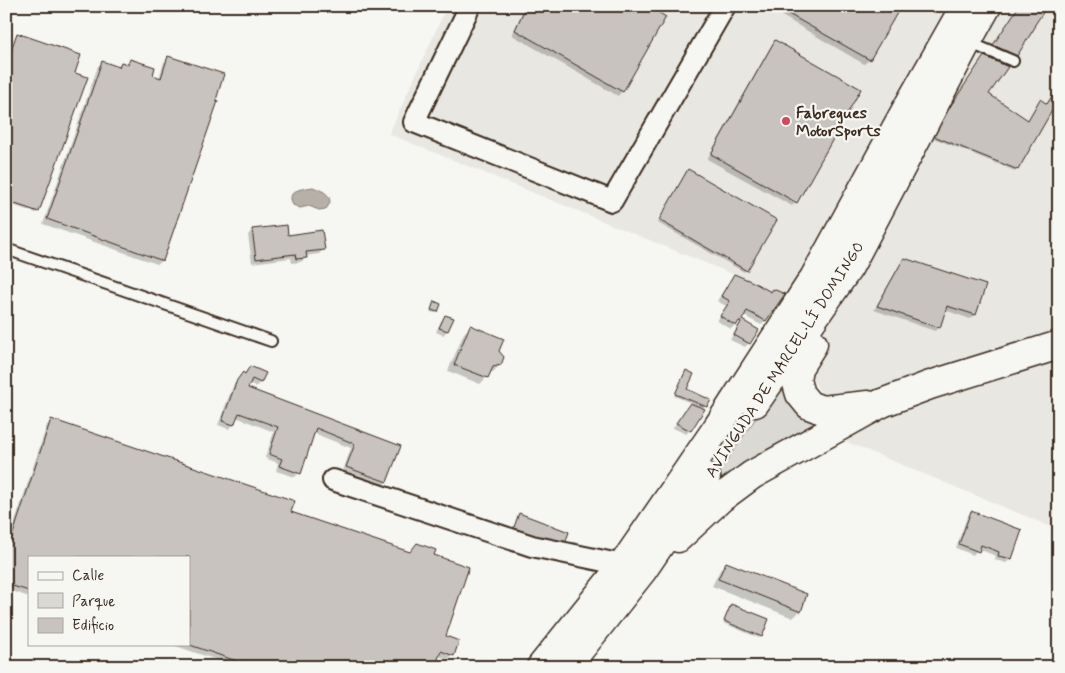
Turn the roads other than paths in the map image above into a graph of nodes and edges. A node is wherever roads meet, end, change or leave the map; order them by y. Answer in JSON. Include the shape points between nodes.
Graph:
{"nodes":[{"id":1,"x":470,"y":6,"type":"edge"},
{"id":2,"x":725,"y":6,"type":"edge"},
{"id":3,"x":965,"y":6,"type":"edge"},
{"id":4,"x":987,"y":6,"type":"edge"},
{"id":5,"x":967,"y":42,"type":"junction"},
{"id":6,"x":1013,"y":61,"type":"dead end"},
{"id":7,"x":6,"y":248,"type":"edge"},
{"id":8,"x":849,"y":266,"type":"junction"},
{"id":9,"x":271,"y":341,"type":"dead end"},
{"id":10,"x":1059,"y":345,"type":"edge"},
{"id":11,"x":882,"y":403,"type":"junction"},
{"id":12,"x":333,"y":480,"type":"dead end"},
{"id":13,"x":633,"y":568,"type":"junction"},
{"id":14,"x":541,"y":667,"type":"edge"},
{"id":15,"x":566,"y":667,"type":"edge"}],
"edges":[{"from":1,"to":2,"type":"street","via":[[414,122],[612,201]]},
{"from":3,"to":13,"type":"main road","via":[[814,278],[717,428]]},
{"from":4,"to":5,"type":"main road","name":"AVINGUDA DE MARCEL·LÍ DOMINGO"},
{"from":5,"to":6,"type":"lane"},
{"from":5,"to":8,"type":"main road","name":"AVINGUDA DE MARCEL·LÍ DOMINGO"},
{"from":7,"to":9,"type":"lane"},
{"from":8,"to":11,"type":"main road","via":[[822,328],[798,368],[796,380],[800,394],[809,405],[822,410]]},
{"from":8,"to":13,"type":"main road","name":"AVINGUDA DE MARCEL·LÍ DOMINGO"},
{"from":10,"to":11,"type":"main road"},
{"from":11,"to":13,"type":"main road","via":[[752,474]]},
{"from":12,"to":13,"type":"street","via":[[532,546]]},
{"from":13,"to":14,"type":"main road"},
{"from":13,"to":15,"type":"main road","name":"AVINGUDA DE MARCEL·LÍ DOMINGO"}]}
